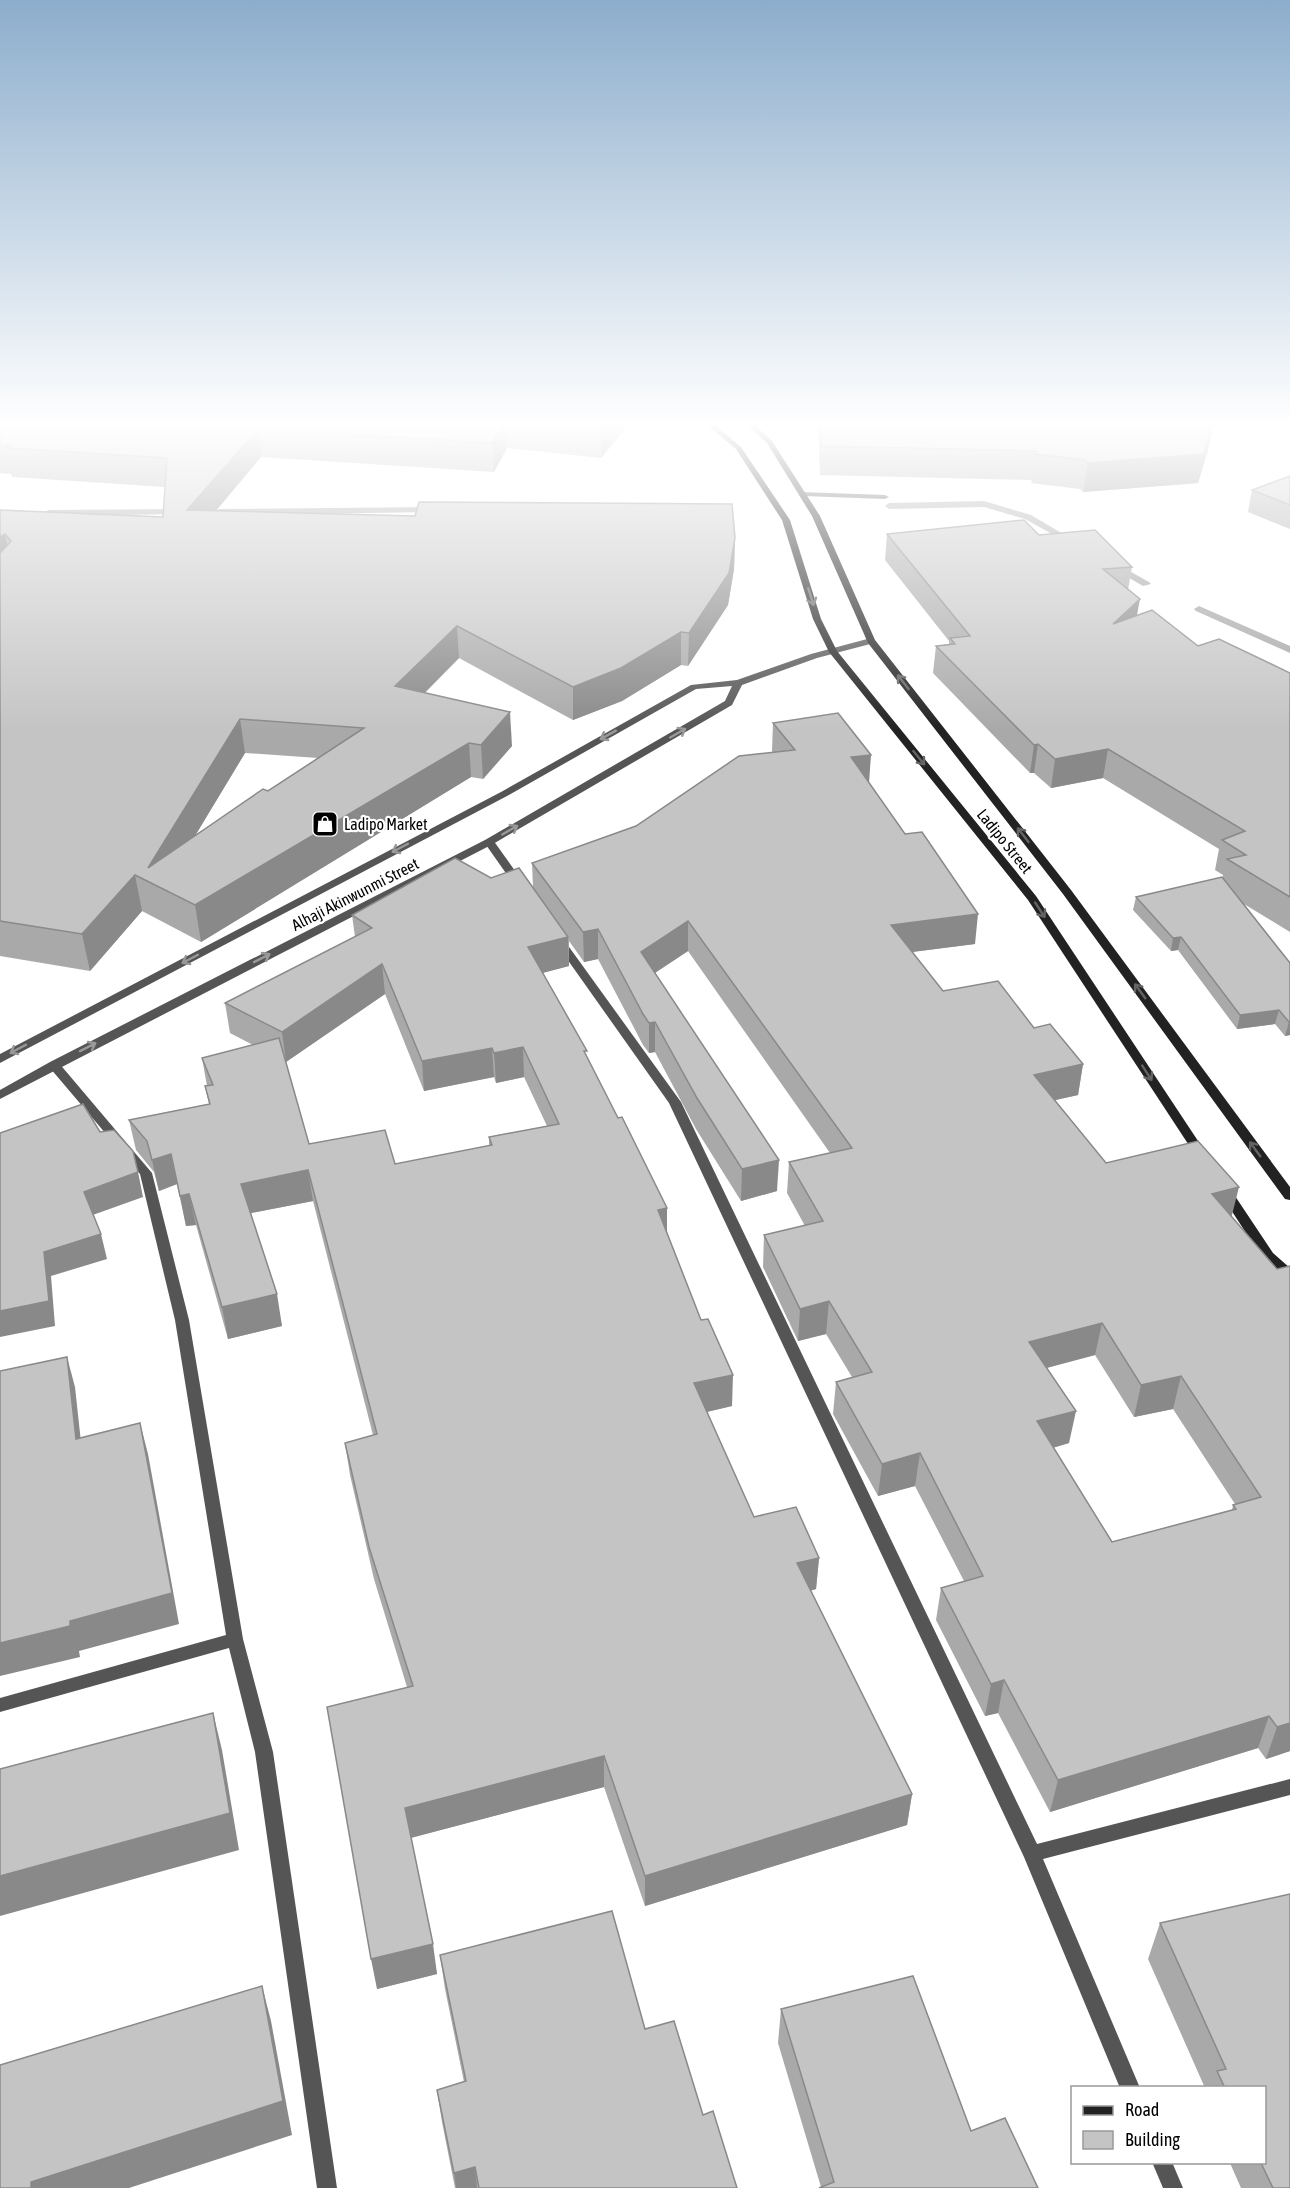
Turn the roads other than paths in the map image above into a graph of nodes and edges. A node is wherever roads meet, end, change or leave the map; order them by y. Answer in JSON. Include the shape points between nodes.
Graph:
{"nodes":[{"id":1,"x":788,"y":526,"type":"edge"},
{"id":2,"x":820,"y":526,"type":"edge"},
{"id":3,"x":871,"y":641,"type":"junction"},
{"id":4,"x":833,"y":652,"type":"junction"},
{"id":5,"x":738,"y":683,"type":"junction"},
{"id":6,"x":489,"y":842,"type":"junction"},
{"id":7,"x":530,"y":900,"type":"edge"},
{"id":8,"x":551,"y":929,"type":"edge"},
{"id":9,"x":0,"y":1059,"type":"edge"},
{"id":10,"x":54,"y":1065,"type":"junction"},
{"id":11,"x":0,"y":1095,"type":"edge"},
{"id":12,"x":1209,"y":1166,"type":"edge"},
{"id":13,"x":1222,"y":1186,"type":"edge"},
{"id":14,"x":1290,"y":1196,"type":"edge"},
{"id":15,"x":1290,"y":1276,"type":"edge"},
{"id":16,"x":235,"y":1639,"type":"junction"},
{"id":17,"x":0,"y":1705,"type":"edge"},
{"id":18,"x":1290,"y":1787,"type":"edge"},
{"id":19,"x":1032,"y":1854,"type":"junction"},
{"id":20,"x":1129,"y":2086,"type":"edge"},
{"id":21,"x":1162,"y":2164,"type":"edge"},
{"id":22,"x":327,"y":2188,"type":"edge"},
{"id":23,"x":1173,"y":2188,"type":"edge"}],
"edges":[{"from":1,"to":4,"type":"main road","name":"Ladipo Street","one_way":true,"via":[[817,619]]},
{"from":2,"to":3,"type":"main road","name":"Ladipo Street"},
{"from":3,"to":4,"type":"street","name":"Alhaji Akinwunmi Street"},
{"from":14,"to":3,"type":"main road","name":"Ladipo Street","one_way":true,"via":[[1067,892]]},
{"from":4,"to":5,"type":"street","name":"Alhaji Akinwunmi Street"},
{"from":4,"to":12,"type":"main road","name":"Ladipo Street","one_way":true,"via":[[1032,898]]},
{"from":6,"to":5,"type":"street","name":"Alhaji Akinwunmi Street","one_way":true,"via":[[729,703]]},
{"from":5,"to":9,"type":"street","name":"Alhaji Akinwunmi Street","one_way":true,"via":[[694,687],[504,794]]},
{"from":6,"to":7,"type":"street"},
{"from":10,"to":6,"type":"street","name":"Alhaji Akinwunmi Street","one_way":true},
{"from":8,"to":19,"type":"street","via":[[675,1102]]},
{"from":10,"to":11,"type":"street","name":"Alhaji Akinwunmi Street"},
{"from":10,"to":16,"type":"street","via":[[146,1173],[182,1320]]},
{"from":13,"to":15,"type":"main road","via":[[1268,1256]]},
{"from":16,"to":17,"type":"street"},
{"from":16,"to":22,"type":"street","via":[[264,1752]]},
{"from":18,"to":19,"type":"street"},
{"from":19,"to":20,"type":"street"},
{"from":21,"to":23,"type":"street"}]}
